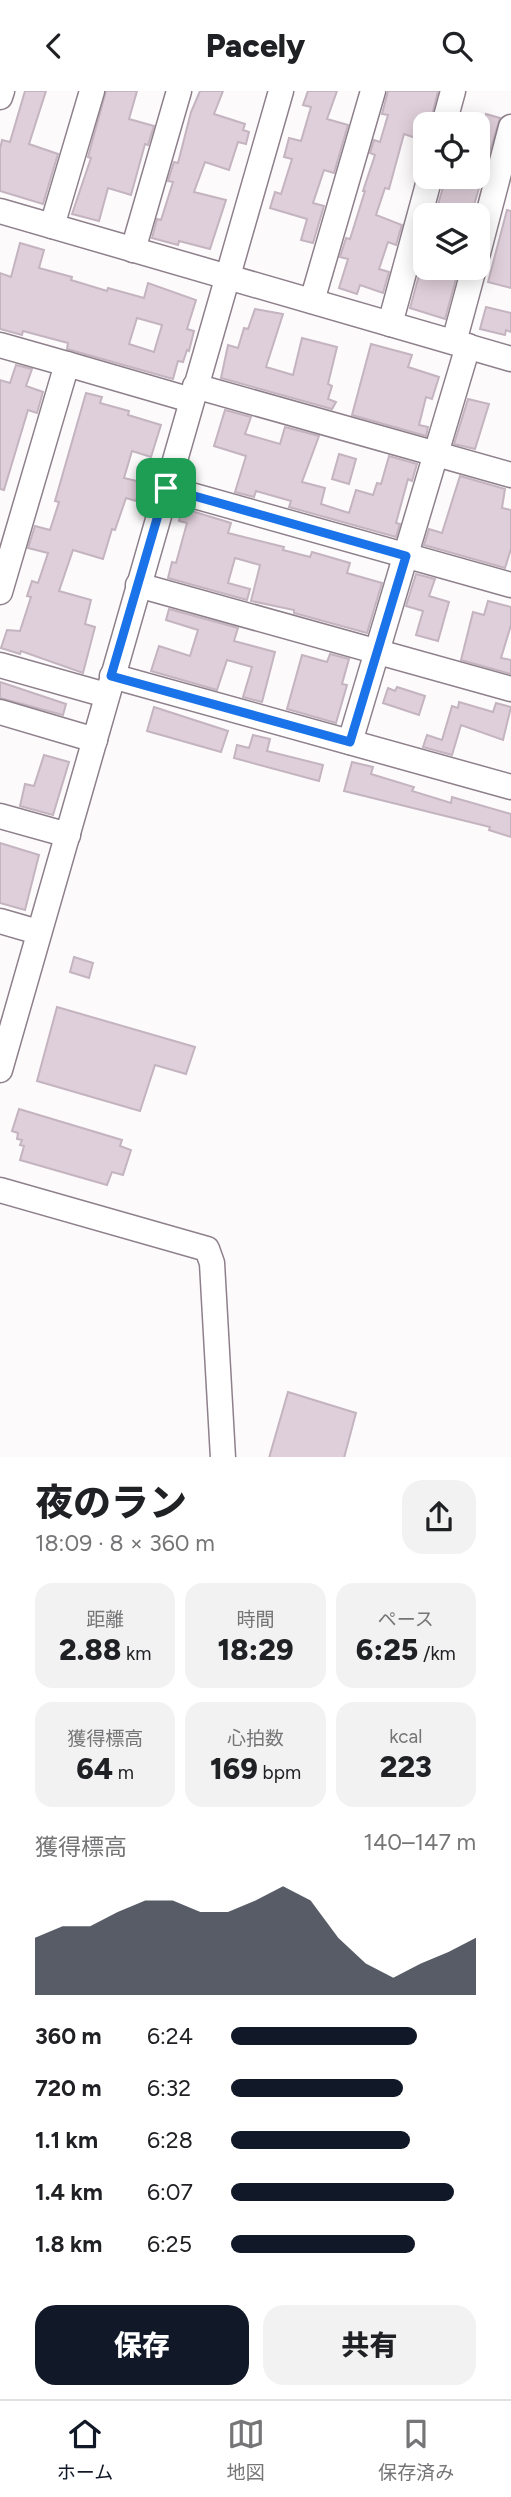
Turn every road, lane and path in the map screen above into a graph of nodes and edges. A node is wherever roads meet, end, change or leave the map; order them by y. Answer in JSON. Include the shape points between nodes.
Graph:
{"nodes":[{"id":1,"x":2,"y":91,"type":"edge"},
{"id":2,"x":92,"y":91,"type":"edge"},
{"id":3,"x":178,"y":91,"type":"edge"},
{"id":4,"x":281,"y":91,"type":"edge"},
{"id":5,"x":373,"y":91,"type":"edge"},
{"id":6,"x":453,"y":91,"type":"edge"},
{"id":7,"x":0,"y":97,"type":"edge"},
{"id":8,"x":447,"y":112,"type":"edge"},
{"id":9,"x":511,"y":127,"type":"edge"},
{"id":10,"x":427,"y":189,"type":"edge"},
{"id":11,"x":490,"y":207,"type":"edge"},
{"id":12,"x":0,"y":211,"type":"edge"},
{"id":13,"x":52,"y":226,"type":"junction"},
{"id":14,"x":133,"y":250,"type":"junction"},
{"id":15,"x":227,"y":277,"type":"junction"},
{"id":16,"x":472,"y":280,"type":"edge"},
{"id":17,"x":312,"y":301,"type":"junction"},
{"id":18,"x":390,"y":324,"type":"junction"},
{"id":19,"x":461,"y":344,"type":"junction"},
{"id":20,"x":0,"y":345,"type":"edge"},
{"id":21,"x":511,"y":359,"type":"edge"},
{"id":22,"x":67,"y":365,"type":"junction"},
{"id":23,"x":193,"y":393,"type":"junction"},
{"id":24,"x":438,"y":454,"type":"junction"},
{"id":25,"x":511,"y":475,"type":"edge"},
{"id":26,"x":166,"y":488,"type":"junction"},
{"id":27,"x":10,"y":520,"type":"edge"},
{"id":28,"x":406,"y":556,"type":"junction"},
{"id":29,"x":138,"y":585,"type":"junction"},
{"id":30,"x":511,"y":585,"type":"edge"},
{"id":31,"x":0,"y":592,"type":"edge"},
{"id":32,"x":377,"y":651,"type":"junction"},
{"id":33,"x":0,"y":665,"type":"edge"},
{"id":34,"x":109,"y":686,"type":"junction"},
{"id":35,"x":511,"y":689,"type":"edge"},
{"id":36,"x":0,"y":712,"type":"edge"},
{"id":37,"x":95,"y":740,"type":"junction"},
{"id":38,"x":350,"y":742,"type":"junction"},
{"id":39,"x":511,"y":787,"type":"edge"},
{"id":40,"x":0,"y":816,"type":"edge"},
{"id":41,"x":68,"y":835,"type":"junction"},
{"id":42,"x":0,"y":921,"type":"edge"},
{"id":43,"x":38,"y":932,"type":"junction"},
{"id":44,"x":0,"y":1070,"type":"edge"},
{"id":45,"x":0,"y":1189,"type":"edge"},
{"id":46,"x":223,"y":1457,"type":"edge"}],
"edges":[{"from":1,"to":7,"type":"street"},
{"from":2,"to":13,"type":"street"},
{"from":3,"to":14,"type":"street"},
{"from":4,"to":15,"type":"street"},
{"from":5,"to":17,"type":"street"},
{"from":6,"to":8,"type":"street"},
{"from":9,"to":11,"type":"street"},
{"from":10,"to":18,"type":"street"},
{"from":12,"to":13,"type":"street"},
{"from":13,"to":14,"type":"street"},
{"from":14,"to":15,"type":"street"},
{"from":15,"to":17,"type":"street"},
{"from":15,"to":23,"type":"street"},
{"from":16,"to":19,"type":"street"},
{"from":17,"to":18,"type":"street"},
{"from":18,"to":19,"type":"street"},
{"from":19,"to":21,"type":"street"},
{"from":19,"to":24,"type":"street"},
{"from":20,"to":22,"type":"street"},
{"from":22,"to":23,"type":"street"},
{"from":22,"to":27,"type":"street"},
{"from":23,"to":24,"type":"street"},
{"from":23,"to":26,"type":"street"},
{"from":24,"to":25,"type":"street"},
{"from":24,"to":28,"type":"street"},
{"from":26,"to":28,"type":"street"},
{"from":26,"to":29,"type":"street"},
{"from":27,"to":31,"type":"street"},
{"from":28,"to":30,"type":"street"},
{"from":28,"to":32,"type":"street"},
{"from":29,"to":32,"type":"street"},
{"from":29,"to":34,"type":"street"},
{"from":32,"to":35,"type":"street"},
{"from":32,"to":38,"type":"street"},
{"from":33,"to":34,"type":"street"},
{"from":34,"to":37,"type":"street"},
{"from":34,"to":38,"type":"street"},
{"from":36,"to":37,"type":"street"},
{"from":37,"to":41,"type":"street"},
{"from":38,"to":39,"type":"street"},
{"from":40,"to":41,"type":"street"},
{"from":41,"to":43,"type":"street"},
{"from":42,"to":43,"type":"street"},
{"from":43,"to":44,"type":"street"},
{"from":45,"to":46,"type":"street","via":[[207,1249],[212,1263]]}]}
